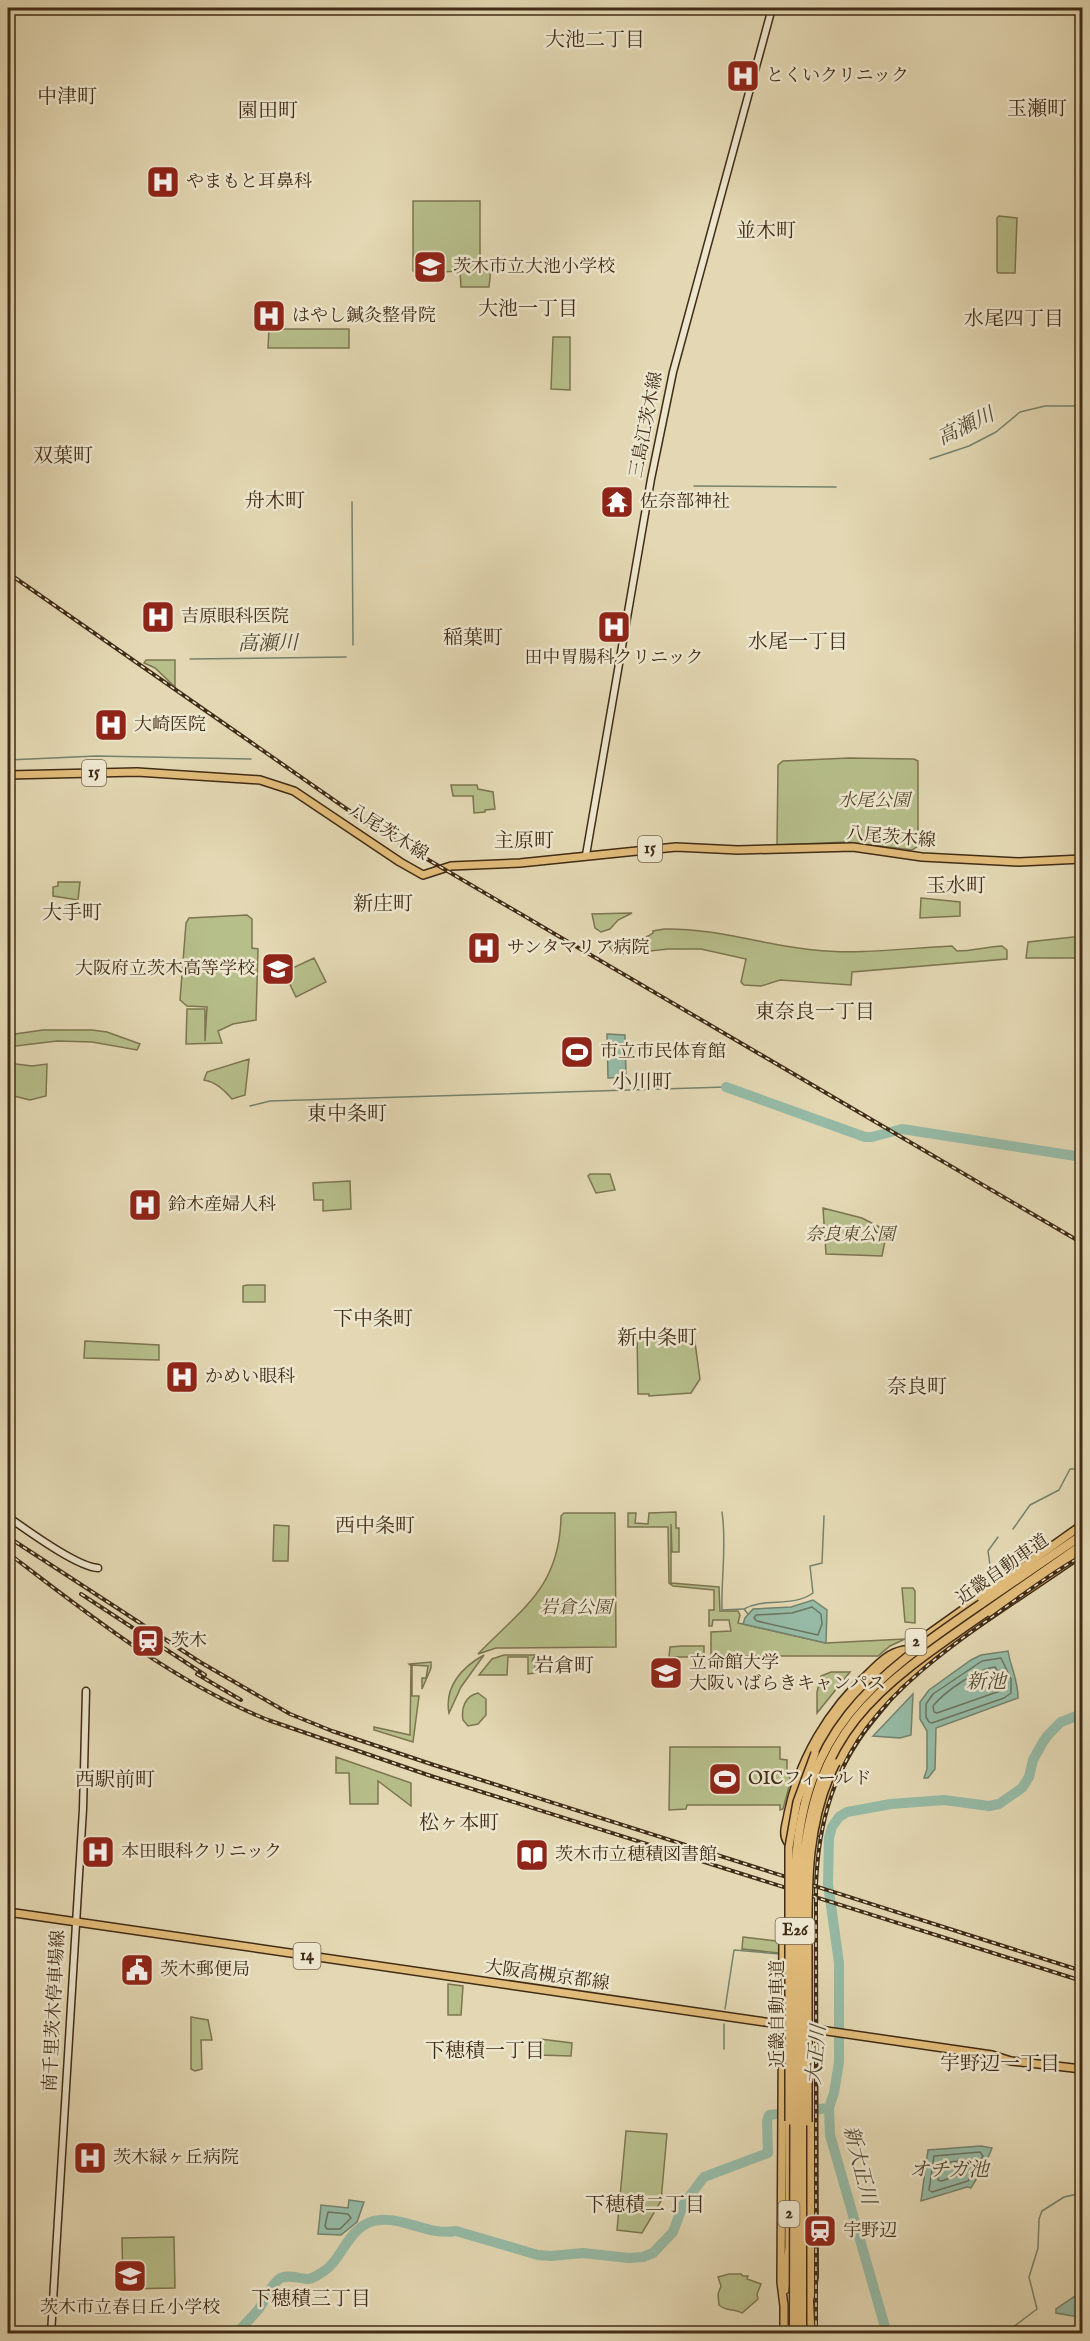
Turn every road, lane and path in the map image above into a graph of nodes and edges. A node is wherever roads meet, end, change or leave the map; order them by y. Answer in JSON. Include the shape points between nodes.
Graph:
{"nodes":[{"id":1,"x":772,"y":8,"type":"edge"},
{"id":2,"x":8,"y":775,"type":"edge"},
{"id":3,"x":586,"y":855,"type":"junction"},
{"id":4,"x":1083,"y":859,"type":"edge"},
{"id":5,"x":8,"y":1517,"type":"edge"},
{"id":6,"x":1083,"y":1525,"type":"edge"},
{"id":7,"x":1083,"y":1535,"type":"edge"},
{"id":8,"x":1083,"y":1545,"type":"edge"},
{"id":9,"x":1083,"y":1553,"type":"edge"},
{"id":10,"x":98,"y":1568,"type":"dead end"},
{"id":11,"x":904,"y":1650,"type":"junction"},
{"id":12,"x":898,"y":1684,"type":"junction"},
{"id":13,"x":86,"y":1691,"type":"dead end"},
{"id":14,"x":8,"y":1912,"type":"edge"},
{"id":15,"x":76,"y":1923,"type":"junction"},
{"id":16,"x":782,"y":2026,"type":"junction"},
{"id":17,"x":813,"y":2030,"type":"junction"},
{"id":18,"x":1083,"y":2069,"type":"edge"},
{"id":19,"x":781,"y":2097,"type":"junction"},
{"id":20,"x":813,"y":2097,"type":"junction"},
{"id":21,"x":810,"y":2122,"type":"junction"},
{"id":22,"x":784,"y":2306,"type":"junction"},
{"id":23,"x":51,"y":2334,"type":"edge"},
{"id":24,"x":784,"y":2334,"type":"edge"},
{"id":25,"x":794,"y":2334,"type":"edge"},
{"id":26,"x":802,"y":2334,"type":"edge"},
{"id":27,"x":811,"y":2334,"type":"edge"}],
"edges":[{"from":1,"to":3,"type":"main road","name":"三島江茨木線","via":[[673,372]]},
{"from":2,"to":3,"type":"main road","name":"八尾茨木線","number":"15","via":[[137,772],[260,780],[294,791],[423,875],[451,866]]},
{"from":3,"to":4,"type":"main road","name":"八尾茨木線","number":"15","via":[[638,852],[655,847],[853,847],[922,857]]},
{"from":5,"to":10,"type":"main road","via":[[67,1555]]},
{"from":6,"to":11,"type":"main road","number":"2"},
{"from":7,"to":25,"type":"highway","name":"近畿自動車道","number":"E26","bridge":true,"via":[[941,1632],[872,1687],[837,1730],[809,1788],[798,1836],[795,1876]]},
{"from":8,"to":26,"type":"highway","name":"近畿自動車道","number":"E26","bridge":true,"via":[[891,1680],[844,1733],[819,1783],[809,1819],[802,1876]]},
{"from":9,"to":12,"type":"main road","number":"2","via":[[952,1641]]},
{"from":11,"to":12,"type":"main road","via":[[892,1652],[865,1676],[823,1728],[792,1796],[785,1831],[791,1845],[800,1849],[813,1846],[842,1762]]},
{"from":11,"to":22,"type":"main road","number":"2","bridge":true,"via":[[871,1677],[833,1723],[815,1753],[797,1802],[789,1847],[789,2247]]},
{"from":12,"to":21,"type":"main road","number":"2","bridge":true,"via":[[861,1723],[836,1763],[818,1817],[808,1878]]},
{"from":13,"to":15,"type":"main road","name":"南千里茨木停車場線"},
{"from":14,"to":15,"type":"main road","name":"大阪高槻京都線","number":"14"},
{"from":15,"to":16,"type":"main road","name":"大阪高槻京都線","number":"14"},
{"from":15,"to":23,"type":"main road","name":"南千里茨木停車場線"},
{"from":16,"to":17,"type":"main road","name":"大阪高槻京都線","number":"14"},
{"from":16,"to":17,"type":"main road","via":[[783,1928],[791,1920],[800,1920],[813,1931]]},
{"from":16,"to":19,"type":"main road"},
{"from":17,"to":18,"type":"main road","name":"大阪高槻京都線","number":"14"},
{"from":17,"to":20,"type":"main road"},
{"from":19,"to":20,"type":"main road"},
{"from":19,"to":22,"type":"main road"},
{"from":20,"to":21,"type":"main road"},
{"from":21,"to":27,"type":"main road","number":"2","via":[[807,2246]]},
{"from":22,"to":24,"type":"main road","number":"2"}]}
